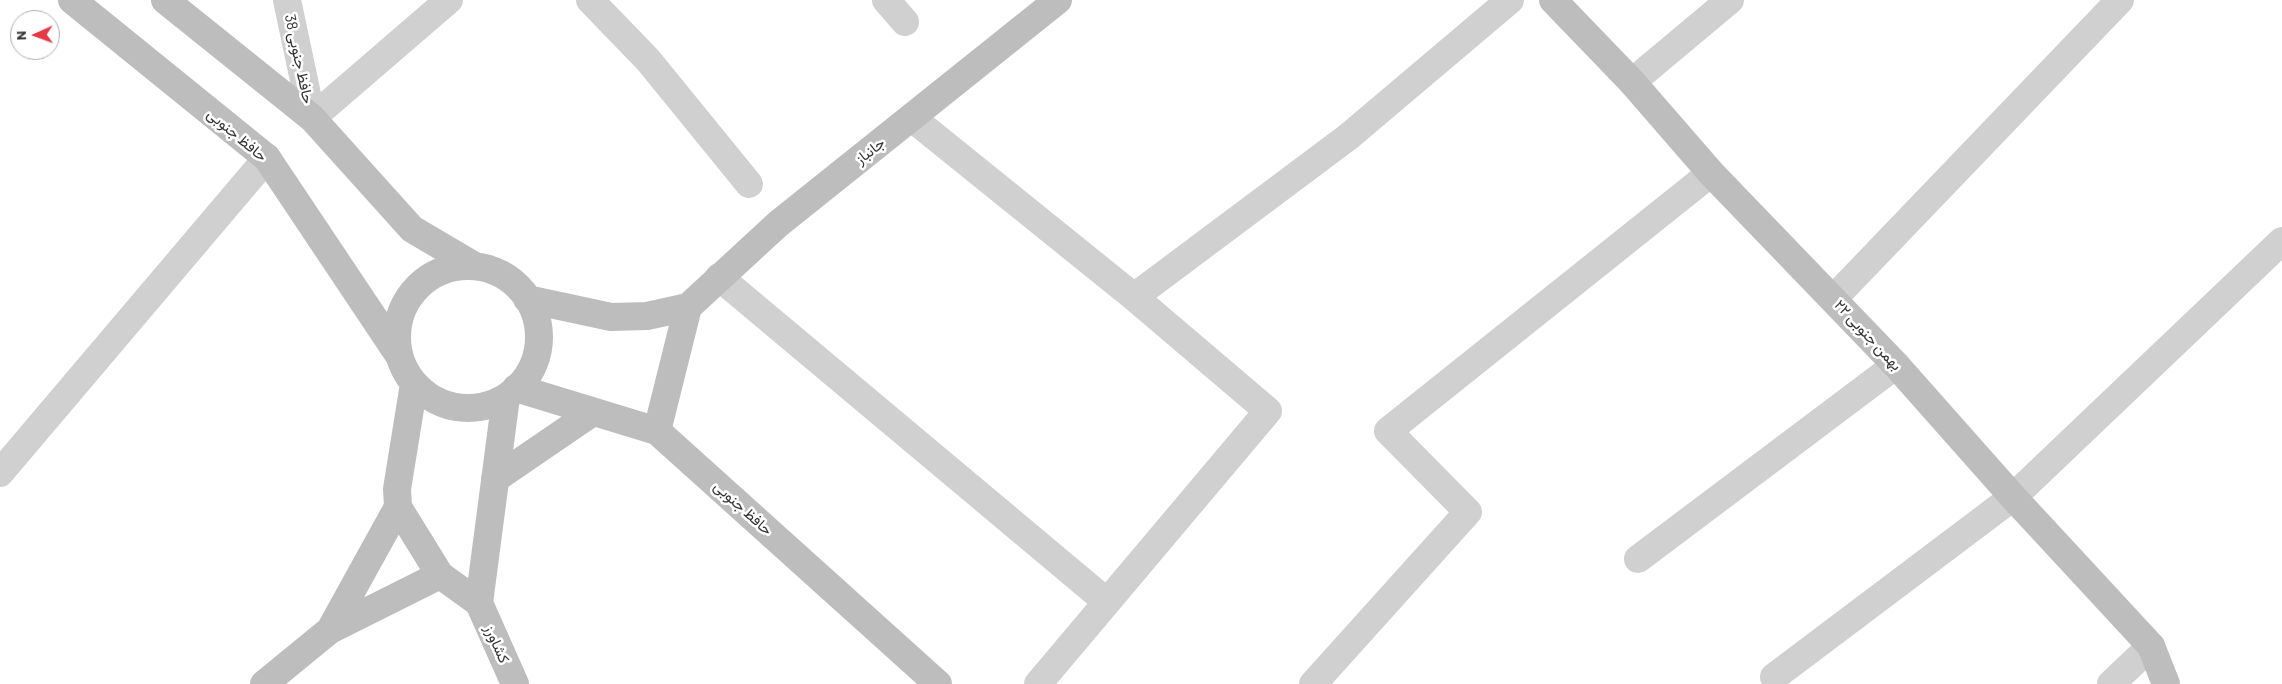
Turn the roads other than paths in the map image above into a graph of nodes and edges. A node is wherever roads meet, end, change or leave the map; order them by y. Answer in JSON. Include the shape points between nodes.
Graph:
{"nodes":[{"id":1,"x":72,"y":0,"type":"edge"},
{"id":2,"x":165,"y":0,"type":"edge"},
{"id":3,"x":287,"y":0,"type":"edge"},
{"id":4,"x":448,"y":0,"type":"edge"},
{"id":5,"x":590,"y":0,"type":"edge"},
{"id":6,"x":886,"y":0,"type":"edge"},
{"id":7,"x":1058,"y":0,"type":"edge"},
{"id":8,"x":1510,"y":0,"type":"edge"},
{"id":9,"x":1552,"y":0,"type":"edge"},
{"id":10,"x":1730,"y":0,"type":"edge"},
{"id":11,"x":2120,"y":0,"type":"edge"},
{"id":12,"x":905,"y":22,"type":"dead end"},
{"id":13,"x":1632,"y":82,"type":"junction"},
{"id":14,"x":312,"y":118,"type":"junction"},
{"id":15,"x":912,"y":118,"type":"junction"},
{"id":16,"x":267,"y":158,"type":"junction"},
{"id":17,"x":1711,"y":173,"type":"junction"},
{"id":18,"x":749,"y":184,"type":"dead end"},
{"id":19,"x":2282,"y":241,"type":"edge"},
{"id":20,"x":473,"y":265,"type":"junction"},
{"id":21,"x":719,"y":277,"type":"junction"},
{"id":22,"x":1134,"y":297,"type":"junction"},
{"id":23,"x":1834,"y":298,"type":"junction"},
{"id":24,"x":527,"y":299,"type":"junction"},
{"id":25,"x":688,"y":307,"type":"junction"},
{"id":26,"x":398,"y":354,"type":"junction"},
{"id":27,"x":1896,"y":365,"type":"junction"},
{"id":28,"x":414,"y":384,"type":"junction"},
{"id":29,"x":511,"y":393,"type":"junction"},
{"id":30,"x":593,"y":412,"type":"junction"},
{"id":31,"x":657,"y":431,"type":"junction"},
{"id":32,"x":0,"y":473,"type":"edge"},
{"id":33,"x":495,"y":478,"type":"junction"},
{"id":34,"x":2013,"y":497,"type":"junction"},
{"id":35,"x":398,"y":507,"type":"junction"},
{"id":36,"x":1638,"y":559,"type":"dead end"},
{"id":37,"x":440,"y":575,"type":"junction"},
{"id":38,"x":1107,"y":602,"type":"junction"},
{"id":39,"x":479,"y":603,"type":"junction"},
{"id":40,"x":330,"y":630,"type":"junction"},
{"id":41,"x":2151,"y":646,"type":"junction"},
{"id":42,"x":1774,"y":677,"type":"dead end"},
{"id":43,"x":264,"y":684,"type":"edge"},
{"id":44,"x":515,"y":684,"type":"edge"},
{"id":45,"x":938,"y":684,"type":"edge"},
{"id":46,"x":1038,"y":684,"type":"edge"},
{"id":47,"x":1313,"y":684,"type":"edge"},
{"id":48,"x":2111,"y":684,"type":"edge"},
{"id":49,"x":2166,"y":684,"type":"edge"}],
"edges":[{"from":1,"to":16,"type":"street","name":"حافظ جنوبی"},
{"from":2,"to":14,"type":"street"},
{"from":3,"to":14,"type":"street","name":"حافظ جنوبی 38"},
{"from":4,"to":14,"type":"street"},
{"from":5,"to":18,"type":"street","via":[[648,60]]},
{"from":6,"to":12,"type":"street"},
{"from":7,"to":15,"type":"street","name":"جانباز"},
{"from":8,"to":22,"type":"street","via":[[1348,137]]},
{"from":9,"to":13,"type":"street","name":"۲۲ بهمن جنوبی"},
{"from":10,"to":13,"type":"street"},
{"from":11,"to":23,"type":"street"},
{"from":13,"to":17,"type":"street","name":"۲۲ بهمن جنوبی"},
{"from":14,"to":20,"type":"street","via":[[412,228]]},
{"from":15,"to":21,"type":"street","name":"جانباز","via":[[778,224]]},
{"from":15,"to":22,"type":"street"},
{"from":16,"to":26,"type":"street","name":"حافظ جنوبی"},
{"from":16,"to":32,"type":"street"},
{"from":17,"to":23,"type":"street","name":"۲۲ بهمن جنوبی"},
{"from":17,"to":47,"type":"street","via":[[1388,431],[1468,512]]},
{"from":19,"to":34,"type":"street"},
{"from":20,"to":24,"type":"street","via":[[504,275],[523,291]]},
{"from":20,"to":26,"type":"street","via":[[440,271],[413,291],[398,320]]},
{"from":21,"to":25,"type":"street","name":"جانباز"},
{"from":21,"to":38,"type":"street"},
{"from":22,"to":38,"type":"street","via":[[1268,411]]},
{"from":23,"to":27,"type":"street","name":"۲۲ بهمن جنوبی"},
{"from":24,"to":25,"type":"street","via":[[611,317],[647,316]]},
{"from":24,"to":29,"type":"street","via":[[534,312],[539,336],[536,360],[524,381]]},
{"from":25,"to":31,"type":"street"},
{"from":26,"to":28,"type":"street"},
{"from":27,"to":34,"type":"street","name":"۲۲ بهمن جنوبی"},
{"from":27,"to":36,"type":"street"},
{"from":28,"to":29,"type":"street","via":[[429,397],[448,406],[468,409],[488,406]]},
{"from":28,"to":35,"type":"street"},
{"from":29,"to":30,"type":"street","name":"حافظ جنوبی"},
{"from":29,"to":33,"type":"street"},
{"from":30,"to":31,"type":"street","name":"حافظ جنوبی"},
{"from":30,"to":33,"type":"street"},
{"from":31,"to":45,"type":"street","name":"حافظ جنوبی"},
{"from":33,"to":39,"type":"street"},
{"from":34,"to":41,"type":"street","name":"۲۲ بهمن جنوبی"},
{"from":34,"to":42,"type":"street"},
{"from":35,"to":37,"type":"street"},
{"from":35,"to":40,"type":"street"},
{"from":37,"to":39,"type":"street"},
{"from":37,"to":40,"type":"street"},
{"from":38,"to":46,"type":"street"},
{"from":39,"to":44,"type":"street","name":"کشاورز"},
{"from":40,"to":43,"type":"street"},
{"from":41,"to":48,"type":"street"},
{"from":41,"to":49,"type":"street","name":"۲۲ بهمن جنوبی"}]}
